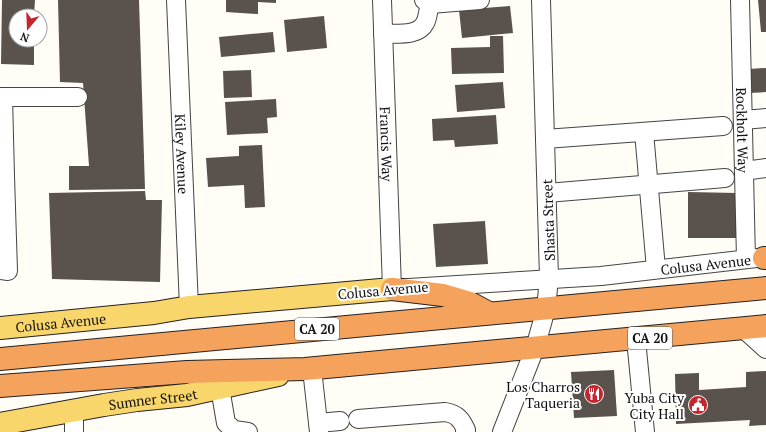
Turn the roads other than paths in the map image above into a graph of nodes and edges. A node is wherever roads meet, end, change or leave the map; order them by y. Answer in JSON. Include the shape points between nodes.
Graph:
{"nodes":[{"id":1,"x":176,"y":0,"type":"edge"},
{"id":2,"x":382,"y":0,"type":"edge"},
{"id":3,"x":480,"y":0,"type":"edge"},
{"id":4,"x":541,"y":0,"type":"edge"},
{"id":5,"x":740,"y":0,"type":"edge"},
{"id":6,"x":427,"y":2,"type":"edge"},
{"id":7,"x":383,"y":34,"type":"junction"},
{"id":8,"x":2,"y":97,"type":"edge"},
{"id":9,"x":78,"y":97,"type":"dead end"},
{"id":10,"x":766,"y":118,"type":"edge"},
{"id":11,"x":743,"y":120,"type":"junction"},
{"id":12,"x":723,"y":126,"type":"dead end"},
{"id":13,"x":644,"y":132,"type":"junction"},
{"id":14,"x":545,"y":139,"type":"junction"},
{"id":15,"x":766,"y":168,"type":"edge"},
{"id":16,"x":744,"y":171,"type":"junction"},
{"id":17,"x":2,"y":176,"type":"edge"},
{"id":18,"x":725,"y":178,"type":"dead end"},
{"id":19,"x":649,"y":184,"type":"junction"},
{"id":20,"x":547,"y":192,"type":"junction"},
{"id":21,"x":761,"y":258,"type":"edge"},
{"id":22,"x":656,"y":269,"type":"junction"},
{"id":23,"x":0,"y":270,"type":"edge"},
{"id":24,"x":549,"y":278,"type":"junction"},
{"id":25,"x":766,"y":288,"type":"edge"},
{"id":26,"x":392,"y":289,"type":"junction"},
{"id":27,"x":189,"y":307,"type":"junction"},
{"id":28,"x":546,"y":309,"type":"junction"},
{"id":29,"x":490,"y":313,"type":"junction"},
{"id":30,"x":766,"y":326,"type":"edge"},
{"id":31,"x":0,"y":328,"type":"edge"},
{"id":32,"x":744,"y":329,"type":"junction"},
{"id":33,"x":636,"y":339,"type":"junction"},
{"id":34,"x":534,"y":348,"type":"junction"},
{"id":35,"x":766,"y":349,"type":"edge"},
{"id":36,"x":0,"y":359,"type":"edge"},
{"id":37,"x":308,"y":369,"type":"junction"},
{"id":38,"x":0,"y":386,"type":"edge"},
{"id":39,"x":220,"y":388,"type":"junction"},
{"id":40,"x":358,"y":419,"type":"dead end"},
{"id":41,"x":340,"y":421,"type":"dead end"},
{"id":42,"x":74,"y":422,"type":"edge"},
{"id":43,"x":0,"y":424,"type":"edge"},
{"id":44,"x":318,"y":427,"type":"edge"},
{"id":45,"x":248,"y":432,"type":"edge"},
{"id":46,"x":465,"y":432,"type":"edge"},
{"id":47,"x":502,"y":432,"type":"edge"},
{"id":48,"x":644,"y":432,"type":"edge"}],
"edges":[{"from":1,"to":27,"type":"street","name":"Kiley Avenue"},
{"from":2,"to":7,"type":"street","name":"Francis Way"},
{"from":3,"to":6,"type":"street"},
{"from":4,"to":14,"type":"street","name":"Shasta Street"},
{"from":5,"to":11,"type":"street","name":"Rockholt Way"},
{"from":6,"to":7,"type":"street","via":[[426,22],[422,27],[415,32]]},
{"from":7,"to":26,"type":"street","name":"Francis Way"},
{"from":8,"to":9,"type":"street"},
{"from":8,"to":17,"type":"street"},
{"from":10,"to":11,"type":"street"},
{"from":11,"to":16,"type":"street","name":"Rockholt Way"},
{"from":12,"to":13,"type":"street"},
{"from":13,"to":14,"type":"street"},
{"from":13,"to":19,"type":"street"},
{"from":14,"to":20,"type":"street","name":"Shasta Street"},
{"from":15,"to":16,"type":"street"},
{"from":16,"to":21,"type":"street","name":"Rockholt Way"},
{"from":17,"to":23,"type":"street","via":[[8,271]]},
{"from":18,"to":19,"type":"street"},
{"from":19,"to":20,"type":"street"},
{"from":19,"to":22,"type":"street"},
{"from":20,"to":24,"type":"street","name":"Shasta Street"},
{"from":21,"to":22,"type":"street","name":"Colusa Avenue"},
{"from":22,"to":24,"type":"street","name":"Colusa Avenue","via":[[601,276]]},
{"from":24,"to":26,"type":"street","name":"Colusa Avenue"},
{"from":24,"to":28,"type":"street","name":"Shasta Street"},
{"from":25,"to":28,"type":"highway","name":"Colusa Avenue","number":"CA 20"},
{"from":26,"to":27,"type":"main road","name":"Colusa Avenue"},
{"from":26,"to":29,"type":"highway","via":[[443,295]]},
{"from":27,"to":31,"type":"main road","name":"Colusa Avenue","via":[[154,313]]},
{"from":28,"to":29,"type":"highway","name":"Colusa Avenue","number":"CA 20"},
{"from":28,"to":34,"type":"street","name":"Shasta Street"},
{"from":29,"to":36,"type":"highway","name":"Colusa Avenue","number":"CA 20"},
{"from":30,"to":32,"type":"highway","number":"CA 20"},
{"from":32,"to":33,"type":"highway","number":"CA 20"},
{"from":32,"to":35,"type":"street"},
{"from":33,"to":34,"type":"highway","number":"CA 20"},
{"from":33,"to":48,"type":"street"},
{"from":34,"to":37,"type":"highway","number":"CA 20"},
{"from":34,"to":47,"type":"street","name":"Shasta Street"},
{"from":37,"to":38,"type":"highway","number":"CA 20","via":[[187,372]]},
{"from":37,"to":39,"type":"main road","name":"Sumner Street"},
{"from":37,"to":44,"type":"street"},
{"from":39,"to":42,"type":"main road","name":"Sumner Street","via":[[104,405]]},
{"from":39,"to":45,"type":"street","via":[[226,423],[234,430]]},
{"from":40,"to":46,"type":"street","via":[[445,412],[453,413],[461,419]]},
{"from":41,"to":44,"type":"street"},
{"from":42,"to":43,"type":"main road","name":"Sumner Street"}]}
